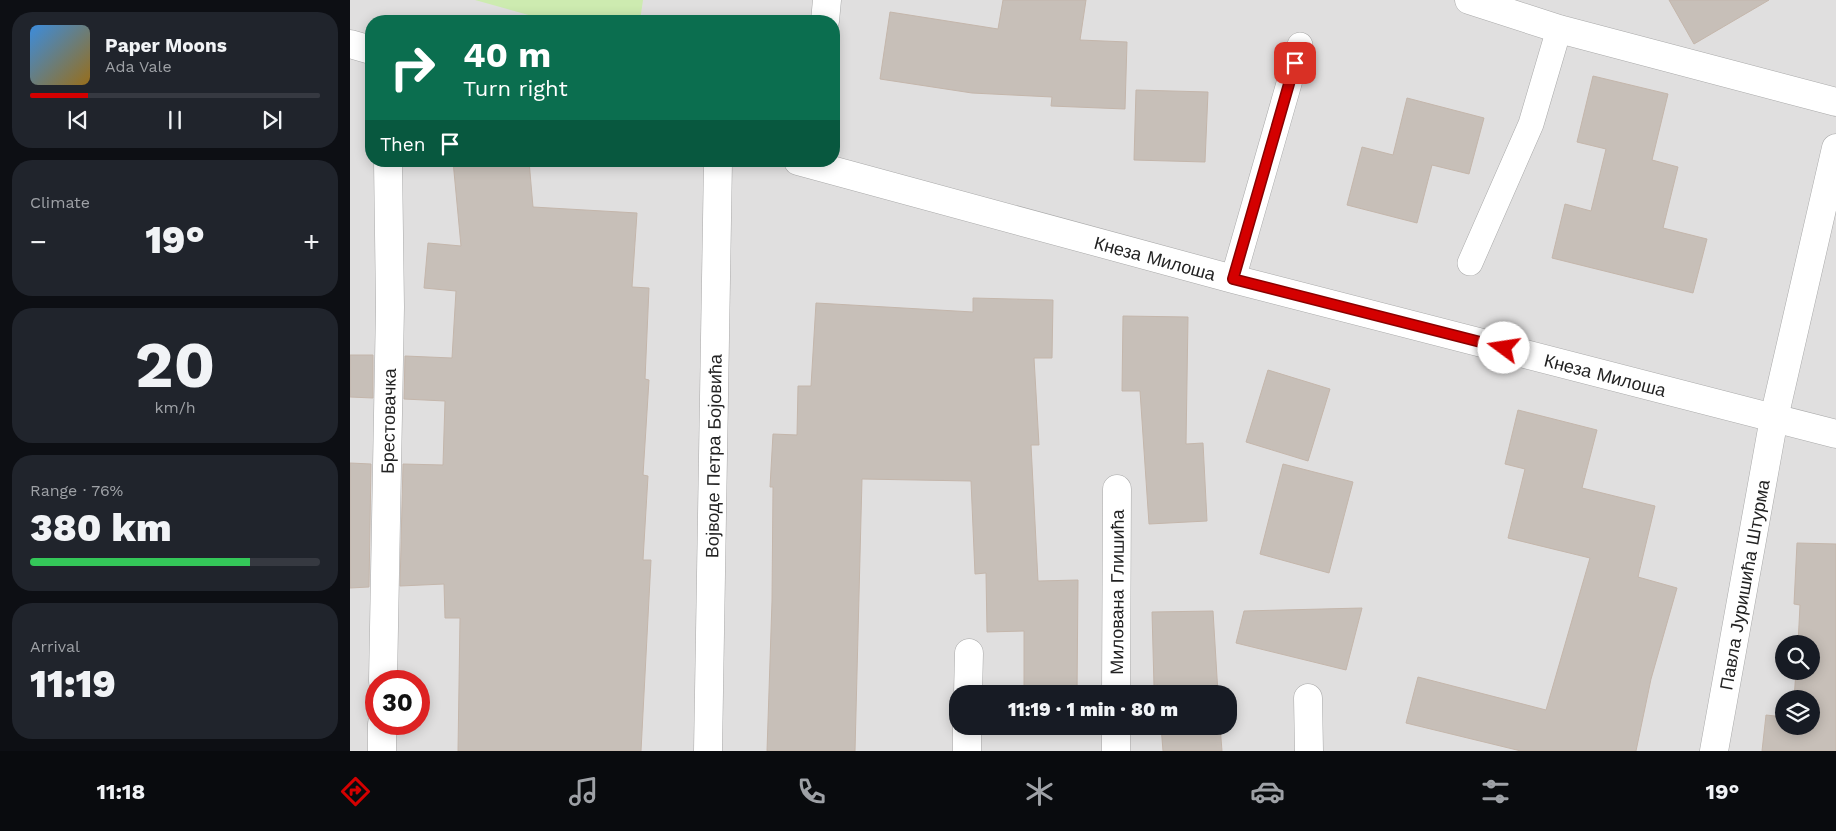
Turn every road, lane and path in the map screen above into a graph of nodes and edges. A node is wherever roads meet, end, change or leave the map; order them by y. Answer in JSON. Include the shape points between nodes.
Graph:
{"nodes":[{"id":1,"x":827,"y":0,"type":"edge"},
{"id":2,"x":1468,"y":0,"type":"edge"},
{"id":3,"x":826,"y":15,"type":"edge"},
{"id":4,"x":1559,"y":29,"type":"junction"},
{"id":5,"x":350,"y":44,"type":"edge"},
{"id":6,"x":1300,"y":45,"type":"dead end"},
{"id":7,"x":365,"y":48,"type":"edge"},
{"id":8,"x":1836,"y":102,"type":"edge"},
{"id":9,"x":1836,"y":148,"type":"edge"},
{"id":10,"x":388,"y":167,"type":"edge"},
{"id":11,"x":718,"y":167,"type":"edge"},
{"id":12,"x":823,"y":167,"type":"edge"},
{"id":13,"x":1470,"y":263,"type":"dead end"},
{"id":14,"x":1233,"y":279,"type":"junction"},
{"id":15,"x":1774,"y":418,"type":"junction"},
{"id":16,"x":1836,"y":434,"type":"edge"},
{"id":17,"x":1117,"y":489,"type":"dead end"},
{"id":18,"x":969,"y":653,"type":"dead end"},
{"id":19,"x":383,"y":670,"type":"edge"},
{"id":20,"x":968,"y":685,"type":"edge"},
{"id":21,"x":1116,"y":685,"type":"edge"},
{"id":22,"x":1308,"y":698,"type":"dead end"},
{"id":23,"x":382,"y":735,"type":"edge"},
{"id":24,"x":967,"y":735,"type":"edge"},
{"id":25,"x":1116,"y":735,"type":"edge"},
{"id":26,"x":382,"y":751,"type":"edge"},
{"id":27,"x":708,"y":751,"type":"edge"},
{"id":28,"x":967,"y":751,"type":"edge"},
{"id":29,"x":1116,"y":751,"type":"edge"},
{"id":30,"x":1309,"y":751,"type":"edge"},
{"id":31,"x":1714,"y":751,"type":"edge"}],
"edges":[{"from":1,"to":3,"type":"street"},
{"from":2,"to":4,"type":"street"},
{"from":4,"to":8,"type":"street"},
{"from":4,"to":13,"type":"lane","via":[[1531,124]]},
{"from":5,"to":7,"type":"street"},
{"from":6,"to":14,"type":"lane"},
{"from":9,"to":15,"type":"street"},
{"from":10,"to":19,"type":"street","name":"Брестовачка","via":[[390,307]]},
{"from":11,"to":27,"type":"street","name":"Војводе Петра Бојовића"},
{"from":12,"to":14,"type":"street","name":"Кнеза Милоша"},
{"from":14,"to":15,"type":"street","name":"Кнеза Милоша"},
{"from":15,"to":16,"type":"street","name":"Кнеза Милоша"},
{"from":15,"to":31,"type":"street","name":"Павла Јуришића Штурма"},
{"from":17,"to":21,"type":"street","name":"Милована Глишића"},
{"from":18,"to":20,"type":"street"},
{"from":22,"to":30,"type":"street"},
{"from":23,"to":26,"type":"street"},
{"from":24,"to":28,"type":"street"},
{"from":25,"to":29,"type":"street"}]}
